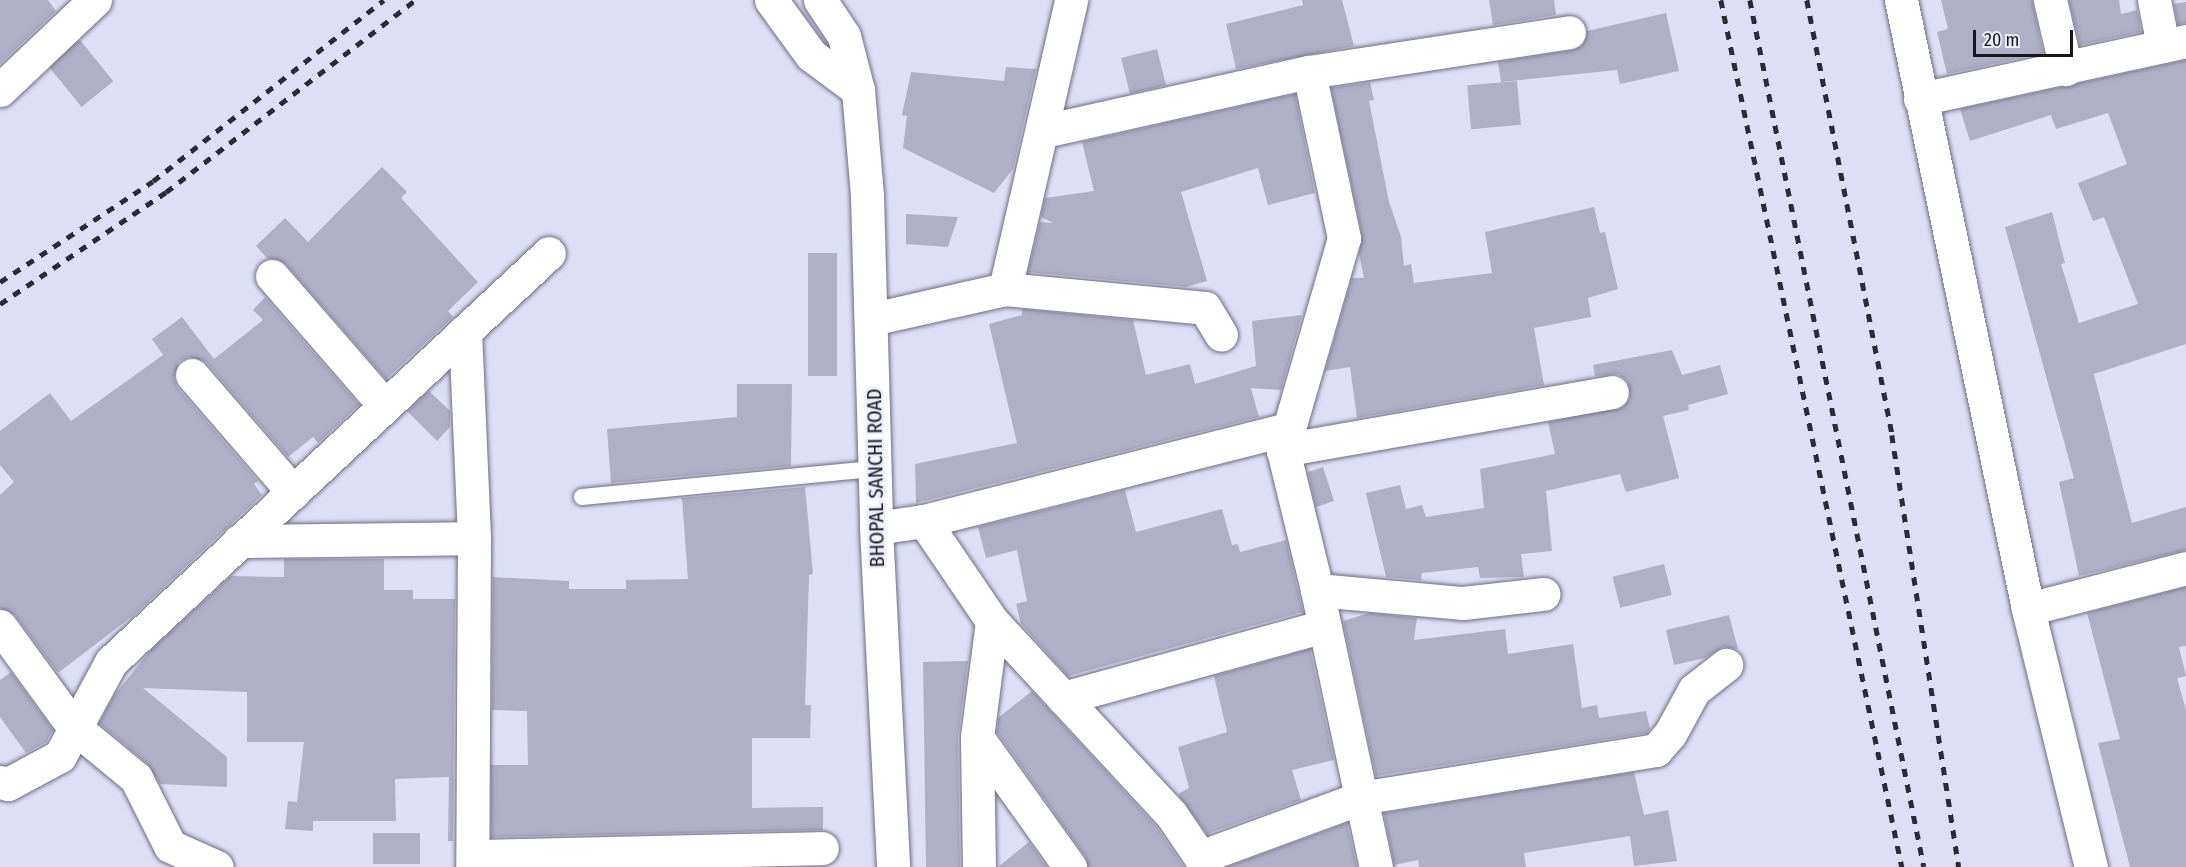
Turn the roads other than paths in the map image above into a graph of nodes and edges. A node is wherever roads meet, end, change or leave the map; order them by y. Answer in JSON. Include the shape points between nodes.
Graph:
{"nodes":[{"id":1,"x":95,"y":0,"type":"edge"},
{"id":2,"x":771,"y":0,"type":"edge"},
{"id":3,"x":820,"y":0,"type":"edge"},
{"id":4,"x":837,"y":0,"type":"edge"},
{"id":5,"x":1071,"y":0,"type":"edge"},
{"id":6,"x":1901,"y":0,"type":"edge"},
{"id":7,"x":2050,"y":0,"type":"edge"},
{"id":8,"x":2154,"y":0,"type":"edge"},
{"id":9,"x":1569,"y":32,"type":"dead end"},
{"id":10,"x":844,"y":36,"type":"junction"},
{"id":11,"x":2174,"y":44,"type":"edge"},
{"id":12,"x":811,"y":55,"type":"junction"},
{"id":13,"x":2066,"y":69,"type":"junction"},
{"id":14,"x":1309,"y":72,"type":"junction"},
{"id":15,"x":0,"y":90,"type":"edge"},
{"id":16,"x":858,"y":90,"type":"junction"},
{"id":17,"x":1920,"y":99,"type":"junction"},
{"id":18,"x":1044,"y":131,"type":"junction"},
{"id":19,"x":549,"y":253,"type":"dead end"},
{"id":20,"x":272,"y":276,"type":"dead end"},
{"id":21,"x":1005,"y":289,"type":"junction"},
{"id":22,"x":873,"y":319,"type":"junction"},
{"id":23,"x":465,"y":331,"type":"junction"},
{"id":24,"x":1221,"y":335,"type":"dead end"},
{"id":25,"x":192,"y":375,"type":"dead end"},
{"id":26,"x":1612,"y":392,"type":"dead end"},
{"id":27,"x":385,"y":406,"type":"junction"},
{"id":28,"x":1285,"y":439,"type":"junction"},
{"id":29,"x":875,"y":469,"type":"junction"},
{"id":30,"x":293,"y":492,"type":"junction"},
{"id":31,"x":582,"y":497,"type":"dead end"},
{"id":32,"x":924,"y":521,"type":"junction"},
{"id":33,"x":876,"y":528,"type":"junction"},
{"id":34,"x":474,"y":538,"type":"junction"},
{"id":35,"x":239,"y":542,"type":"junction"},
{"id":36,"x":2186,"y":568,"type":"edge"},
{"id":37,"x":1317,"y":590,"type":"junction"},
{"id":38,"x":1544,"y":594,"type":"dead end"},
{"id":39,"x":2028,"y":609,"type":"junction"},
{"id":40,"x":992,"y":621,"type":"junction"},
{"id":41,"x":0,"y":626,"type":"edge"},
{"id":42,"x":1324,"y":626,"type":"junction"},
{"id":43,"x":1725,"y":665,"type":"dead end"},
{"id":44,"x":1063,"y":698,"type":"junction"},
{"id":45,"x":73,"y":726,"type":"junction"},
{"id":46,"x":977,"y":737,"type":"junction"},
{"id":47,"x":0,"y":782,"type":"edge"},
{"id":48,"x":1360,"y":798,"type":"junction"},
{"id":49,"x":822,"y":848,"type":"dead end"},
{"id":50,"x":472,"y":862,"type":"edge"},
{"id":51,"x":1203,"y":862,"type":"edge"},
{"id":52,"x":216,"y":867,"type":"edge"},
{"id":53,"x":893,"y":867,"type":"edge"},
{"id":54,"x":979,"y":867,"type":"edge"},
{"id":55,"x":1070,"y":867,"type":"edge"},
{"id":56,"x":1376,"y":867,"type":"edge"},
{"id":57,"x":2091,"y":867,"type":"edge"}],
"edges":[{"from":1,"to":15,"type":"street"},
{"from":2,"to":12,"type":"street"},
{"from":3,"to":10,"type":"street"},
{"from":4,"to":10,"type":"street","name":"BHOPAL SANCHI ROAD"},
{"from":5,"to":18,"type":"street"},
{"from":6,"to":17,"type":"street"},
{"from":7,"to":13,"type":"street"},
{"from":8,"to":11,"type":"street"},
{"from":9,"to":14,"type":"street"},
{"from":10,"to":12,"type":"street"},
{"from":10,"to":16,"type":"street","name":"BHOPAL SANCHI ROAD"},
{"from":11,"to":13,"type":"street"},
{"from":12,"to":16,"type":"street"},
{"from":13,"to":17,"type":"street"},
{"from":14,"to":18,"type":"street"},
{"from":14,"to":28,"type":"street","via":[[1344,238]]},
{"from":16,"to":22,"type":"street","name":"BHOPAL SANCHI ROAD"},
{"from":17,"to":39,"type":"street"},
{"from":18,"to":21,"type":"street"},
{"from":19,"to":23,"type":"street"},
{"from":20,"to":27,"type":"street"},
{"from":21,"to":22,"type":"street"},
{"from":21,"to":24,"type":"street","via":[[1205,308]]},
{"from":22,"to":29,"type":"street","name":"BHOPAL SANCHI ROAD"},
{"from":23,"to":27,"type":"street"},
{"from":23,"to":34,"type":"street"},
{"from":25,"to":30,"type":"street"},
{"from":26,"to":28,"type":"street"},
{"from":27,"to":30,"type":"street"},
{"from":28,"to":32,"type":"street"},
{"from":28,"to":37,"type":"street"},
{"from":29,"to":31,"type":"lane"},
{"from":29,"to":33,"type":"street","name":"BHOPAL SANCHI ROAD"},
{"from":30,"to":35,"type":"street"},
{"from":32,"to":33,"type":"street"},
{"from":32,"to":40,"type":"street"},
{"from":33,"to":53,"type":"street","name":"BHOPAL SANCHI ROAD"},
{"from":34,"to":35,"type":"street"},
{"from":34,"to":50,"type":"street"},
{"from":35,"to":45,"type":"street","via":[[111,662]]},
{"from":36,"to":39,"type":"street"},
{"from":37,"to":38,"type":"street","via":[[1463,603]]},
{"from":37,"to":42,"type":"street"},
{"from":39,"to":57,"type":"street"},
{"from":40,"to":44,"type":"street"},
{"from":40,"to":46,"type":"street"},
{"from":41,"to":45,"type":"street"},
{"from":42,"to":44,"type":"street"},
{"from":42,"to":48,"type":"street"},
{"from":43,"to":48,"type":"street","via":[[1694,690],[1670,734],[1656,750]]},
{"from":44,"to":51,"type":"street","via":[[1172,814]]},
{"from":45,"to":47,"type":"street","via":[[60,756],[8,784]]},
{"from":45,"to":52,"type":"street","via":[[136,778],[170,846]]},
{"from":46,"to":54,"type":"street"},
{"from":46,"to":55,"type":"street"},
{"from":48,"to":51,"type":"street"},
{"from":48,"to":56,"type":"street"},
{"from":49,"to":50,"type":"street"}]}
